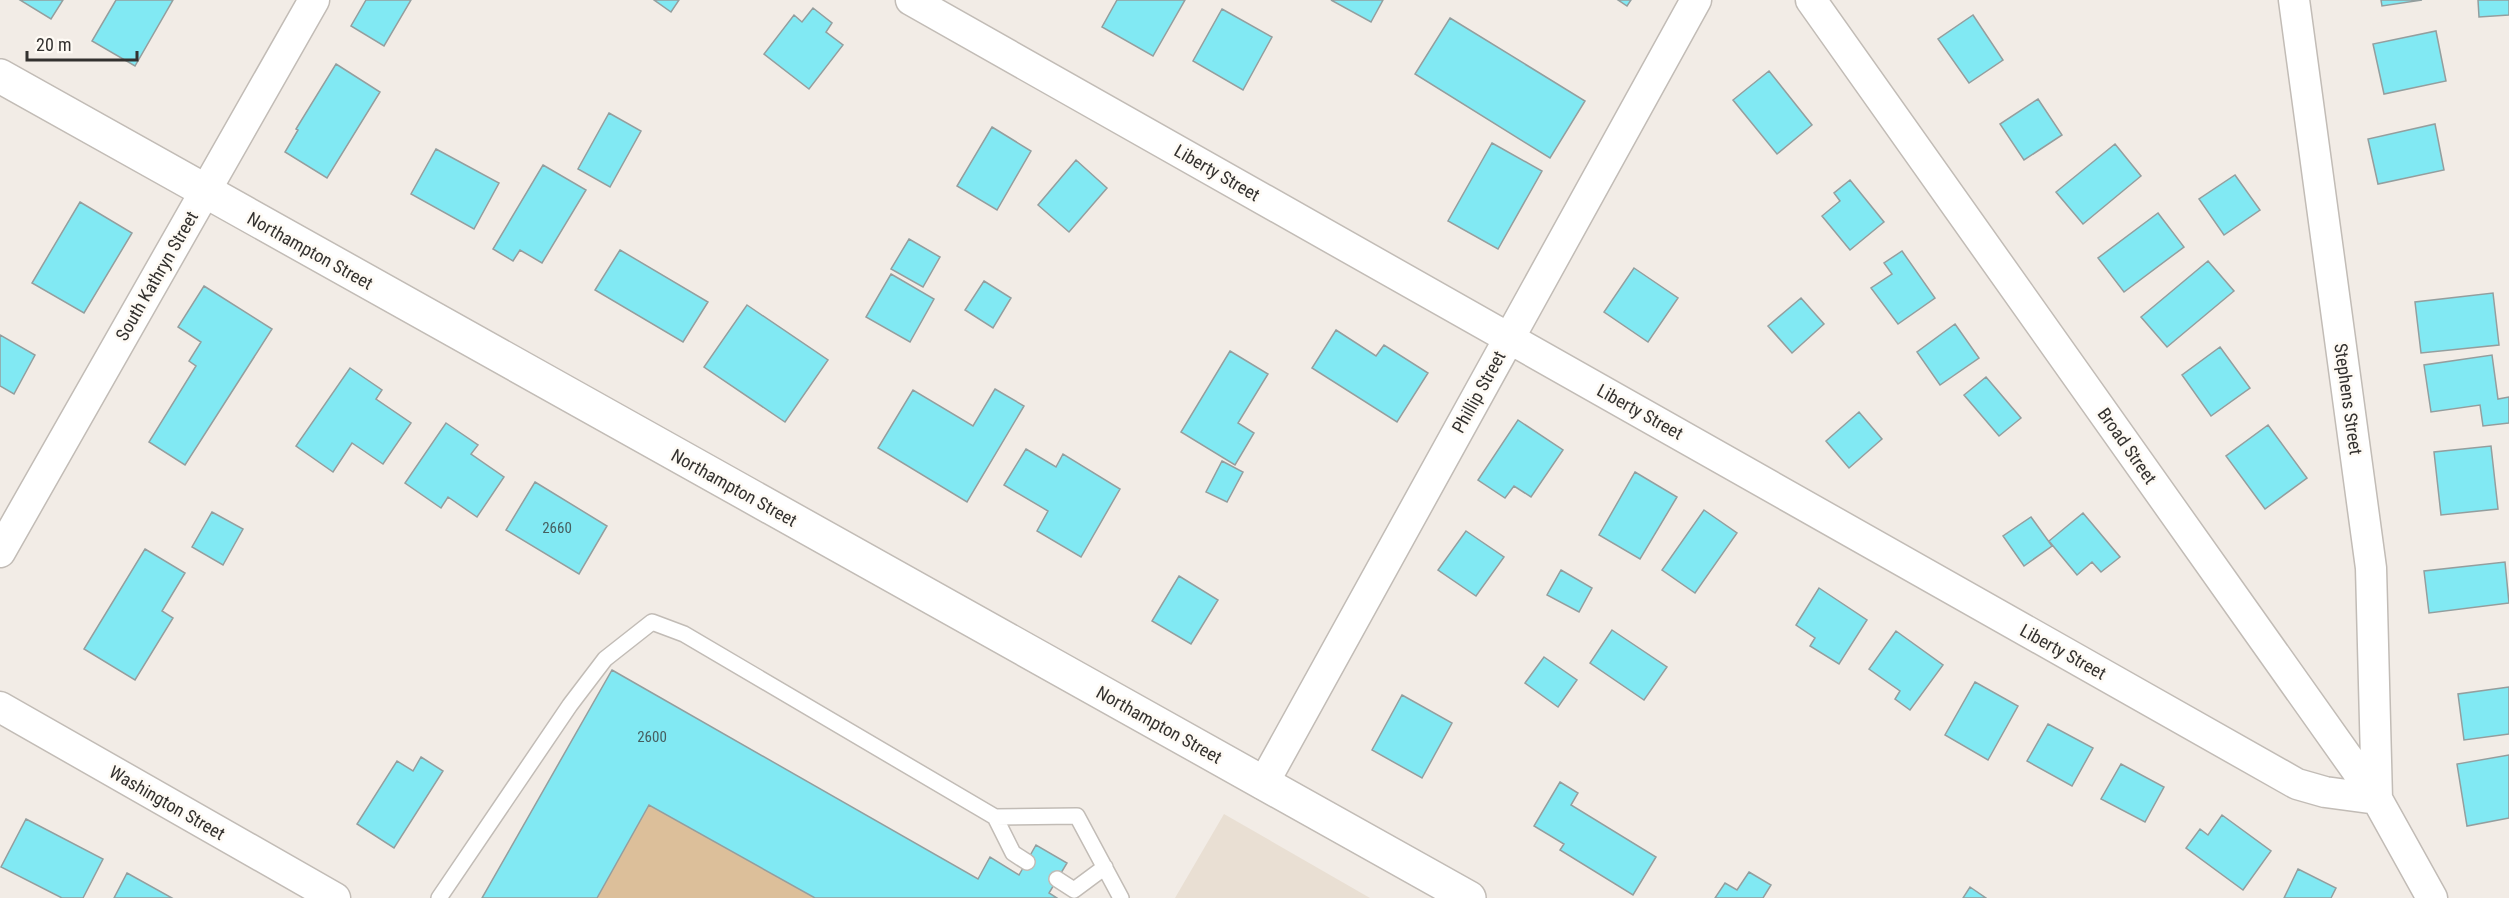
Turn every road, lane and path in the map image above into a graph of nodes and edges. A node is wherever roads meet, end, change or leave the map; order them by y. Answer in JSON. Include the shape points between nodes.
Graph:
{"nodes":[{"id":1,"x":314,"y":0,"type":"edge"},
{"id":2,"x":911,"y":0,"type":"edge"},
{"id":3,"x":1696,"y":0,"type":"edge"},
{"id":4,"x":1811,"y":0,"type":"edge"},
{"id":5,"x":2294,"y":0,"type":"edge"},
{"id":6,"x":0,"y":76,"type":"edge"},
{"id":7,"x":205,"y":192,"type":"junction"},
{"id":8,"x":1509,"y":338,"type":"junction"},
{"id":9,"x":0,"y":552,"type":"edge"},
{"id":10,"x":0,"y":707,"type":"edge"},
{"id":11,"x":1263,"y":784,"type":"junction"},
{"id":12,"x":2377,"y":799,"type":"junction"},
{"id":13,"x":995,"y":817,"type":"junction"},
{"id":14,"x":1027,"y":861,"type":"dead end"},
{"id":15,"x":1105,"y":867,"type":"junction"},
{"id":16,"x":1057,"y":879,"type":"dead end"},
{"id":17,"x":335,"y":898,"type":"edge"},
{"id":18,"x":439,"y":898,"type":"edge"},
{"id":19,"x":1121,"y":898,"type":"edge"},
{"id":20,"x":1469,"y":898,"type":"edge"},
{"id":21,"x":2432,"y":898,"type":"edge"}],
"edges":[{"from":1,"to":7,"type":"street","name":"South Kathryn Street"},
{"from":2,"to":8,"type":"street","name":"Liberty Street"},
{"from":3,"to":8,"type":"street","name":"Phillip Street"},
{"from":4,"to":12,"type":"street","name":"Broad Street"},
{"from":5,"to":12,"type":"street","name":"Stephens Street","via":[[2371,568]]},
{"from":6,"to":7,"type":"street","name":"Northampton Street"},
{"from":7,"to":9,"type":"street","name":"South Kathryn Street"},
{"from":7,"to":11,"type":"street","name":"Northampton Street"},
{"from":8,"to":11,"type":"street","name":"Phillip Street"},
{"from":8,"to":12,"type":"street","name":"Liberty Street","via":[[2297,784]]},
{"from":10,"to":17,"type":"street","name":"Washington Street"},
{"from":11,"to":20,"type":"street","name":"Northampton Street"},
{"from":12,"to":21,"type":"street","name":"Broad Street"},
{"from":13,"to":14,"type":"lane","via":[[1013,853]]},
{"from":13,"to":15,"type":"lane","via":[[1077,816]]},
{"from":13,"to":18,"type":"lane","via":[[684,634],[652,622],[605,659]]},
{"from":15,"to":16,"type":"lane","via":[[1074,890]]},
{"from":15,"to":19,"type":"lane"}]}
